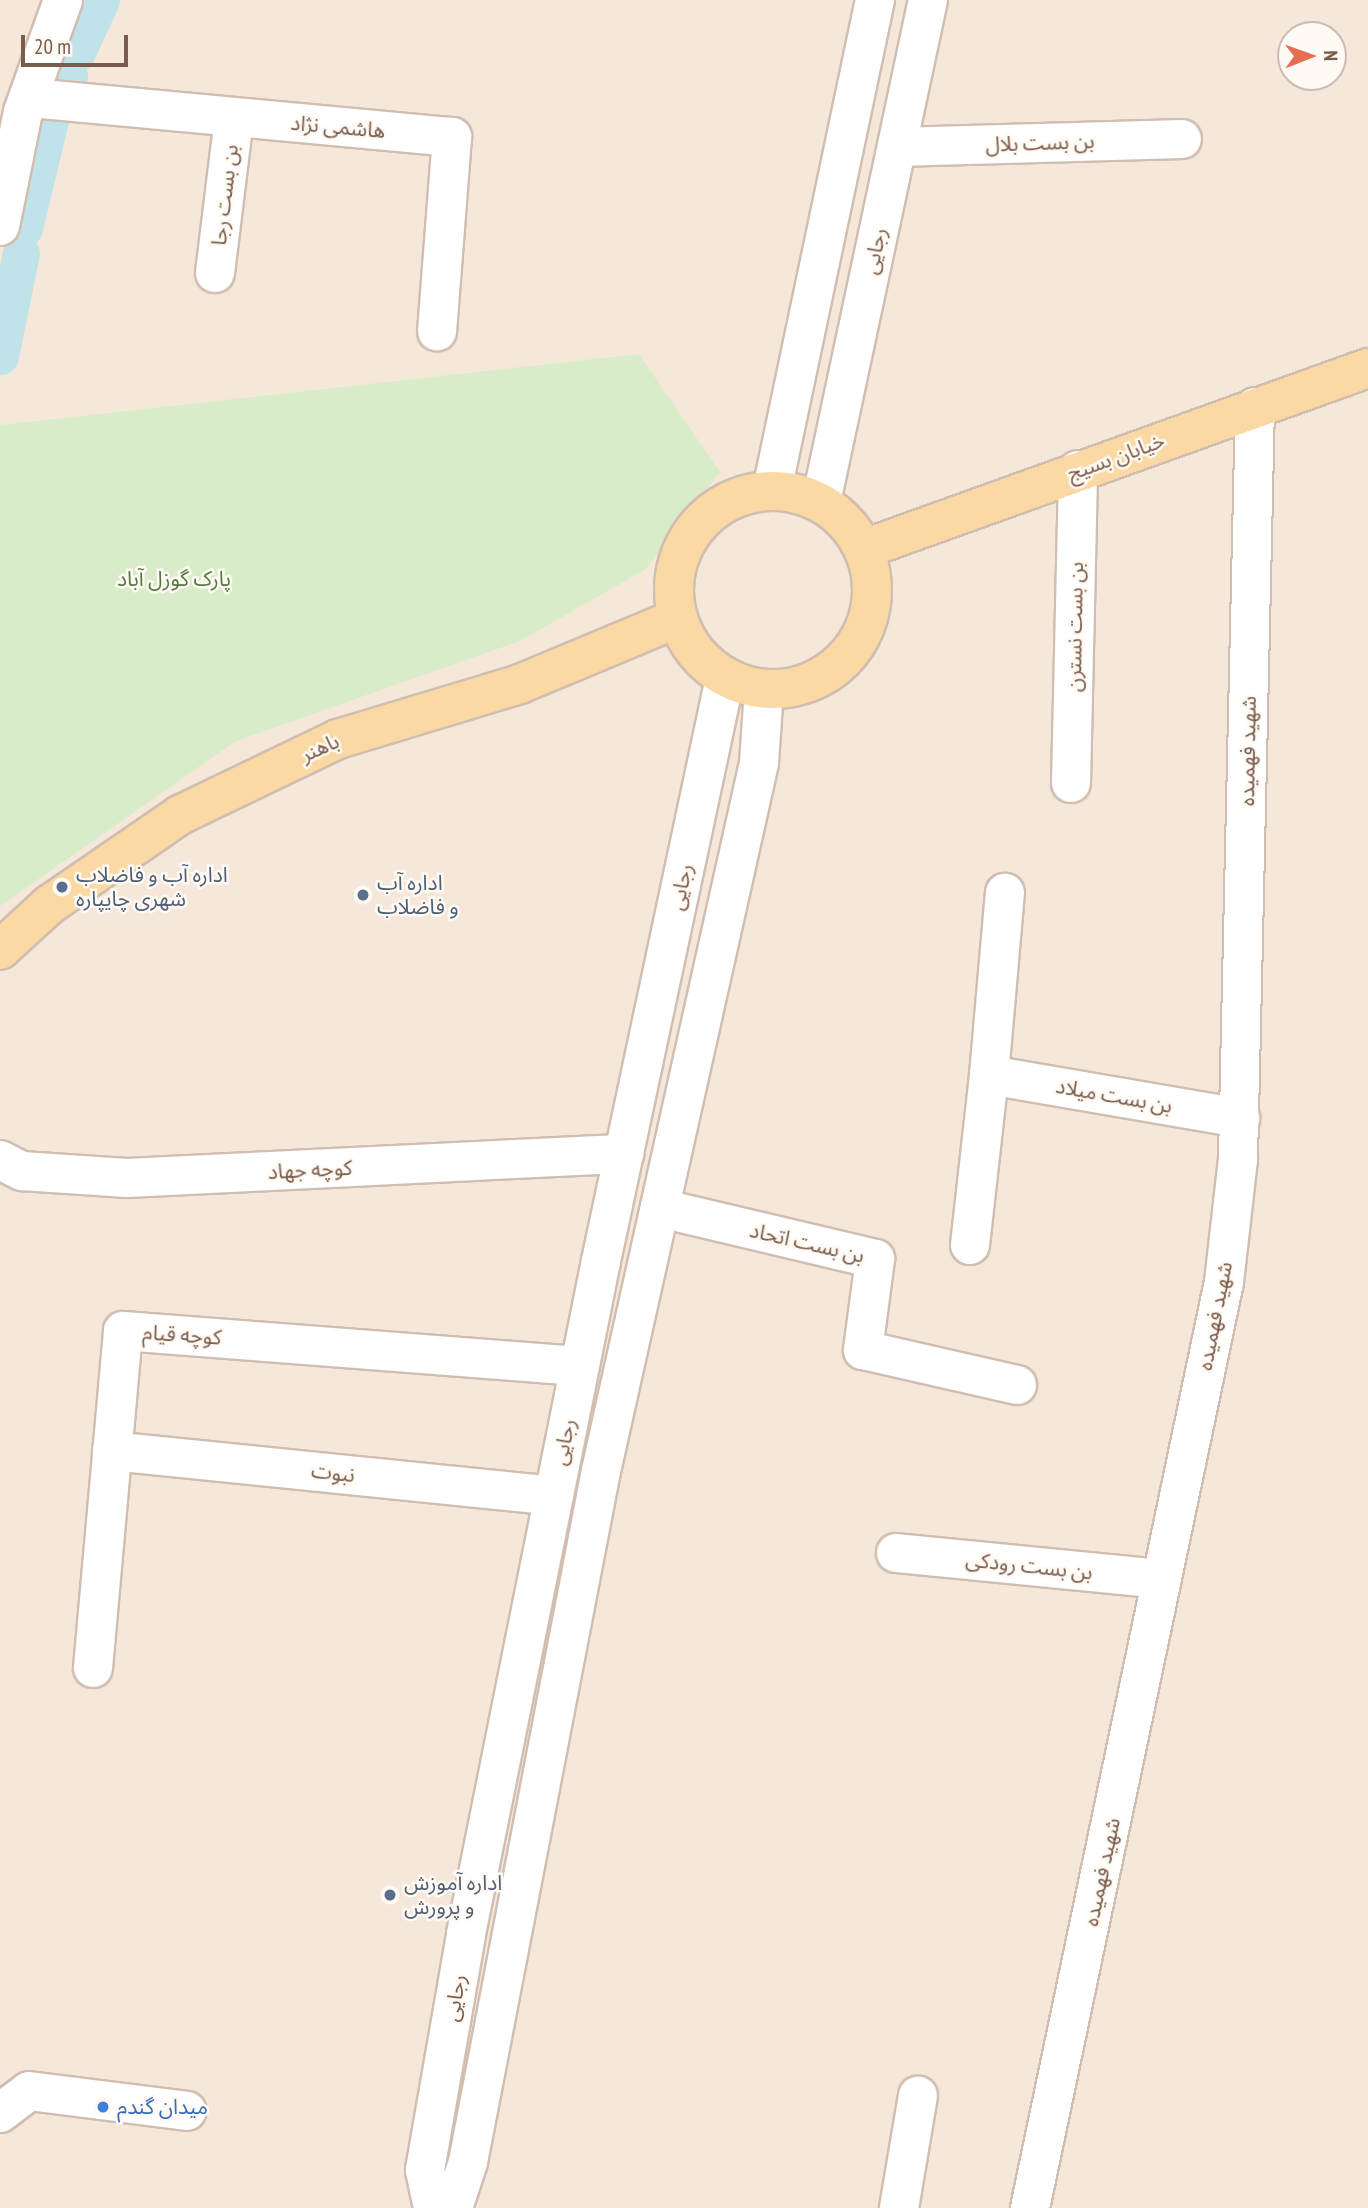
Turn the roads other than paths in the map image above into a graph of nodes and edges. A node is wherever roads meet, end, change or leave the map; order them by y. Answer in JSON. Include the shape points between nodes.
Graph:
{"nodes":[{"id":1,"x":63,"y":0,"type":"edge"},
{"id":2,"x":875,"y":0,"type":"edge"},
{"id":3,"x":928,"y":0,"type":"edge"},
{"id":4,"x":31,"y":98,"type":"junction"},
{"id":5,"x":234,"y":118,"type":"junction"},
{"id":6,"x":1182,"y":139,"type":"dead end"},
{"id":7,"x":897,"y":147,"type":"junction"},
{"id":8,"x":0,"y":226,"type":"edge"},
{"id":9,"x":215,"y":273,"type":"dead end"},
{"id":10,"x":437,"y":331,"type":"dead end"},
{"id":11,"x":1368,"y":368,"type":"edge"},
{"id":12,"x":1255,"y":407,"type":"junction"},
{"id":13,"x":1078,"y":470,"type":"junction"},
{"id":14,"x":772,"y":490,"type":"junction"},
{"id":15,"x":821,"y":502,"type":"junction"},
{"id":16,"x":864,"y":549,"type":"junction"},
{"id":17,"x":678,"y":618,"type":"junction"},
{"id":18,"x":725,"y":678,"type":"junction"},
{"id":19,"x":764,"y":690,"type":"junction"},
{"id":20,"x":1071,"y":783,"type":"dead end"},
{"id":21,"x":1005,"y":893,"type":"dead end"},
{"id":22,"x":0,"y":950,"type":"edge"},
{"id":23,"x":989,"y":1074,"type":"junction"},
{"id":24,"x":1240,"y":1118,"type":"junction"},
{"id":25,"x":624,"y":1154,"type":"junction"},
{"id":26,"x":0,"y":1160,"type":"edge"},
{"id":27,"x":660,"y":1208,"type":"junction"},
{"id":28,"x":970,"y":1245,"type":"dead end"},
{"id":29,"x":579,"y":1366,"type":"junction"},
{"id":30,"x":1017,"y":1385,"type":"dead end"},
{"id":31,"x":112,"y":1451,"type":"junction"},
{"id":32,"x":553,"y":1496,"type":"junction"},
{"id":33,"x":896,"y":1553,"type":"dead end"},
{"id":34,"x":1162,"y":1579,"type":"junction"},
{"id":35,"x":93,"y":1668,"type":"dead end"},
{"id":36,"x":918,"y":2096,"type":"dead end"},
{"id":37,"x":187,"y":2110,"type":"dead end"},
{"id":38,"x":0,"y":2113,"type":"edge"},
{"id":39,"x":433,"y":2208,"type":"edge"},
{"id":40,"x":453,"y":2208,"type":"edge"},
{"id":41,"x":899,"y":2208,"type":"edge"},
{"id":42,"x":1030,"y":2208,"type":"edge"}],
"edges":[{"from":1,"to":4,"type":"street","via":[[50,26]]},
{"from":2,"to":14,"type":"street"},
{"from":3,"to":7,"type":"street","name":"رجایی"},
{"from":4,"to":5,"type":"street","name":"هاشمی نژاد"},
{"from":4,"to":8,"type":"street","via":[[23,112]]},
{"from":5,"to":9,"type":"street","name":"بن بست رجا"},
{"from":5,"to":10,"type":"street","name":"هاشمی نژاد","via":[[452,137]]},
{"from":6,"to":7,"type":"street","name":"بن بست بلال"},
{"from":7,"to":15,"type":"street","name":"رجایی"},
{"from":11,"to":12,"type":"main road","name":"خیابان بسیج"},
{"from":12,"to":13,"type":"main road","name":"خیابان بسیج"},
{"from":12,"to":24,"type":"street","name":"شهید فهمیده"},
{"from":13,"to":16,"type":"main road","name":"خیابان بسیج"},
{"from":13,"to":20,"type":"street","name":"بن بست نسترن"},
{"from":14,"to":15,"type":"main road"},
{"from":14,"to":17,"type":"main road","via":[[715,509],[693,530],[679,557],[674,588]]},
{"from":15,"to":16,"type":"main road","via":[[846,522]]},
{"from":16,"to":19,"type":"main road","via":[[872,578],[872,607],[863,636],[845,660],[822,678],[794,689]]},
{"from":17,"to":18,"type":"main road","via":[[687,642]]},
{"from":17,"to":22,"type":"main road","name":"باهنر","via":[[520,684],[338,738],[192,809],[49,905]]},
{"from":18,"to":19,"type":"main road"},
{"from":18,"to":25,"type":"street","name":"رجایی"},
{"from":19,"to":27,"type":"street","name":"رجایی","via":[[759,763]]},
{"from":21,"to":23,"type":"street"},
{"from":23,"to":24,"type":"street","name":"بن بست میلاد"},
{"from":23,"to":28,"type":"street"},
{"from":24,"to":34,"type":"street","name":"شهید فهمیده","via":[[1224,1282]]},
{"from":25,"to":26,"type":"street","name":"کوچه جهاد","via":[[127,1178],[22,1171]]},
{"from":25,"to":29,"type":"street","name":"رجایی"},
{"from":27,"to":30,"type":"street","name":"بن بست اتحاد","via":[[875,1259],[863,1350]]},
{"from":27,"to":40,"type":"street","name":"رجایی","via":[[601,1471],[468,2162]]},
{"from":29,"to":31,"type":"street","name":"کوچه قیام","via":[[123,1331]]},
{"from":29,"to":32,"type":"street","name":"رجایی"},
{"from":31,"to":32,"type":"street","name":"نبوت"},
{"from":31,"to":35,"type":"street","name":"کوچه قیام"},
{"from":32,"to":39,"type":"street","name":"رجایی","via":[[425,2170]]},
{"from":33,"to":34,"type":"street","name":"بن بست رودکی"},
{"from":34,"to":42,"type":"street","name":"شهید فهمیده"},
{"from":36,"to":41,"type":"street"},
{"from":37,"to":38,"type":"street","via":[[29,2091]]}]}
